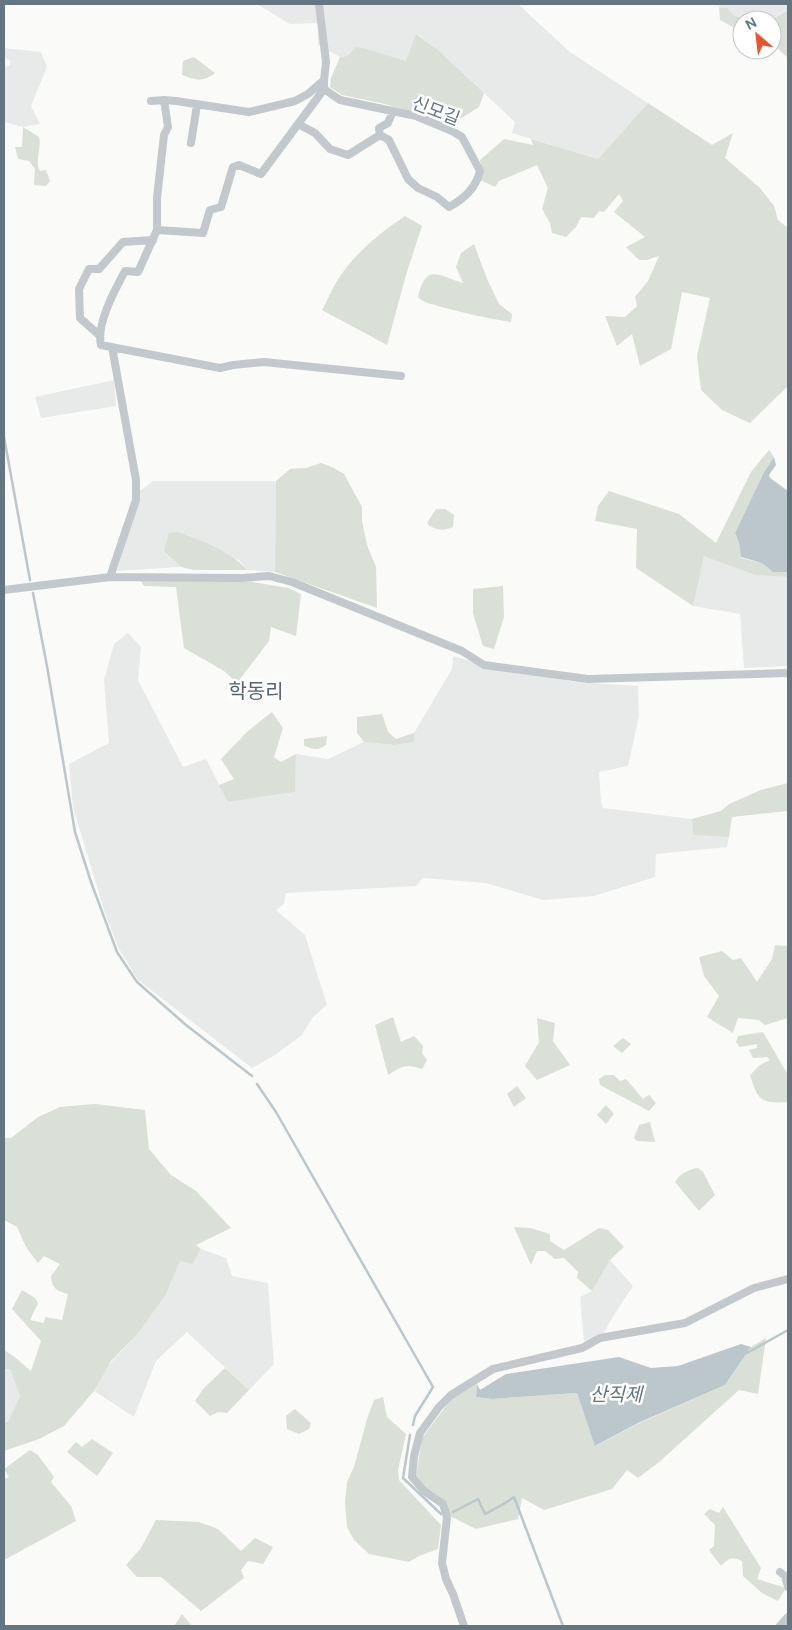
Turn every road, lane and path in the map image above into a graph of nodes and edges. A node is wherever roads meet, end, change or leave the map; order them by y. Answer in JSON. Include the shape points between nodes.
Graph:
{"nodes":[{"id":1,"x":319,"y":4,"type":"edge"},
{"id":2,"x":324,"y":80,"type":"junction"},
{"id":3,"x":324,"y":89,"type":"junction"},
{"id":4,"x":164,"y":100,"type":"junction"},
{"id":5,"x":151,"y":102,"type":"dead end"},
{"id":6,"x":197,"y":105,"type":"junction"},
{"id":7,"x":393,"y":111,"type":"junction"},
{"id":8,"x":298,"y":124,"type":"junction"},
{"id":9,"x":380,"y":136,"type":"junction"},
{"id":10,"x":191,"y":143,"type":"dead end"},
{"id":11,"x":158,"y":230,"type":"junction"},
{"id":12,"x":153,"y":240,"type":"junction"},
{"id":13,"x":99,"y":335,"type":"junction"},
{"id":14,"x":112,"y":347,"type":"junction"},
{"id":15,"x":401,"y":376,"type":"dead end"},
{"id":16,"x":110,"y":577,"type":"junction"},
{"id":17,"x":4,"y":590,"type":"edge"},
{"id":18,"x":788,"y":673,"type":"edge"},
{"id":19,"x":788,"y":1279,"type":"edge"},
{"id":20,"x":780,"y":1572,"type":"dead end"},
{"id":21,"x":788,"y":1587,"type":"edge"},
{"id":22,"x":788,"y":1617,"type":"edge"},
{"id":23,"x":464,"y":1626,"type":"edge"},
{"id":24,"x":780,"y":1626,"type":"edge"}],
"edges":[{"from":1,"to":2,"type":"street","via":[[326,62]]},
{"from":2,"to":3,"type":"street"},
{"from":2,"to":6,"type":"street","via":[[295,100],[249,112]]},
{"from":3,"to":7,"type":"street","name":"신모길","via":[[340,100]]},
{"from":3,"to":8,"type":"street"},
{"from":4,"to":5,"type":"street"},
{"from":4,"to":6,"type":"street"},
{"from":4,"to":11,"type":"street","via":[[168,127],[164,135],[157,198]]},
{"from":6,"to":10,"type":"street"},
{"from":7,"to":9,"type":"street","via":[[388,123],[379,128]]},
{"from":7,"to":9,"type":"street","name":"신모길","via":[[416,116],[462,137],[480,171],[477,182],[469,193],[450,207],[408,179],[389,140]]},
{"from":8,"to":9,"type":"street","via":[[315,133],[330,149],[348,155]]},
{"from":8,"to":11,"type":"street","via":[[261,174],[239,165],[233,167],[221,207],[210,210],[203,233]]},
{"from":11,"to":12,"type":"street"},
{"from":12,"to":13,"type":"street","via":[[138,272],[125,271],[112,296]]},
{"from":12,"to":13,"type":"street","via":[[123,242],[99,269],[89,269],[79,289],[80,318]]},
{"from":13,"to":14,"type":"street","via":[[101,345]]},
{"from":14,"to":15,"type":"street","via":[[220,368],[264,362]]},
{"from":14,"to":16,"type":"street","via":[[136,480],[136,500]]},
{"from":16,"to":17,"type":"street"},
{"from":16,"to":18,"type":"street","via":[[269,576],[292,582],[462,651],[484,665],[588,679]]},
{"from":19,"to":23,"type":"street","via":[[754,1288],[685,1323],[600,1338],[582,1348],[493,1369],[439,1407],[420,1433],[412,1477],[443,1504],[448,1517],[442,1563]]},
{"from":20,"to":21,"type":"street","via":[[785,1576]]},
{"from":22,"to":24,"type":"street"}]}
